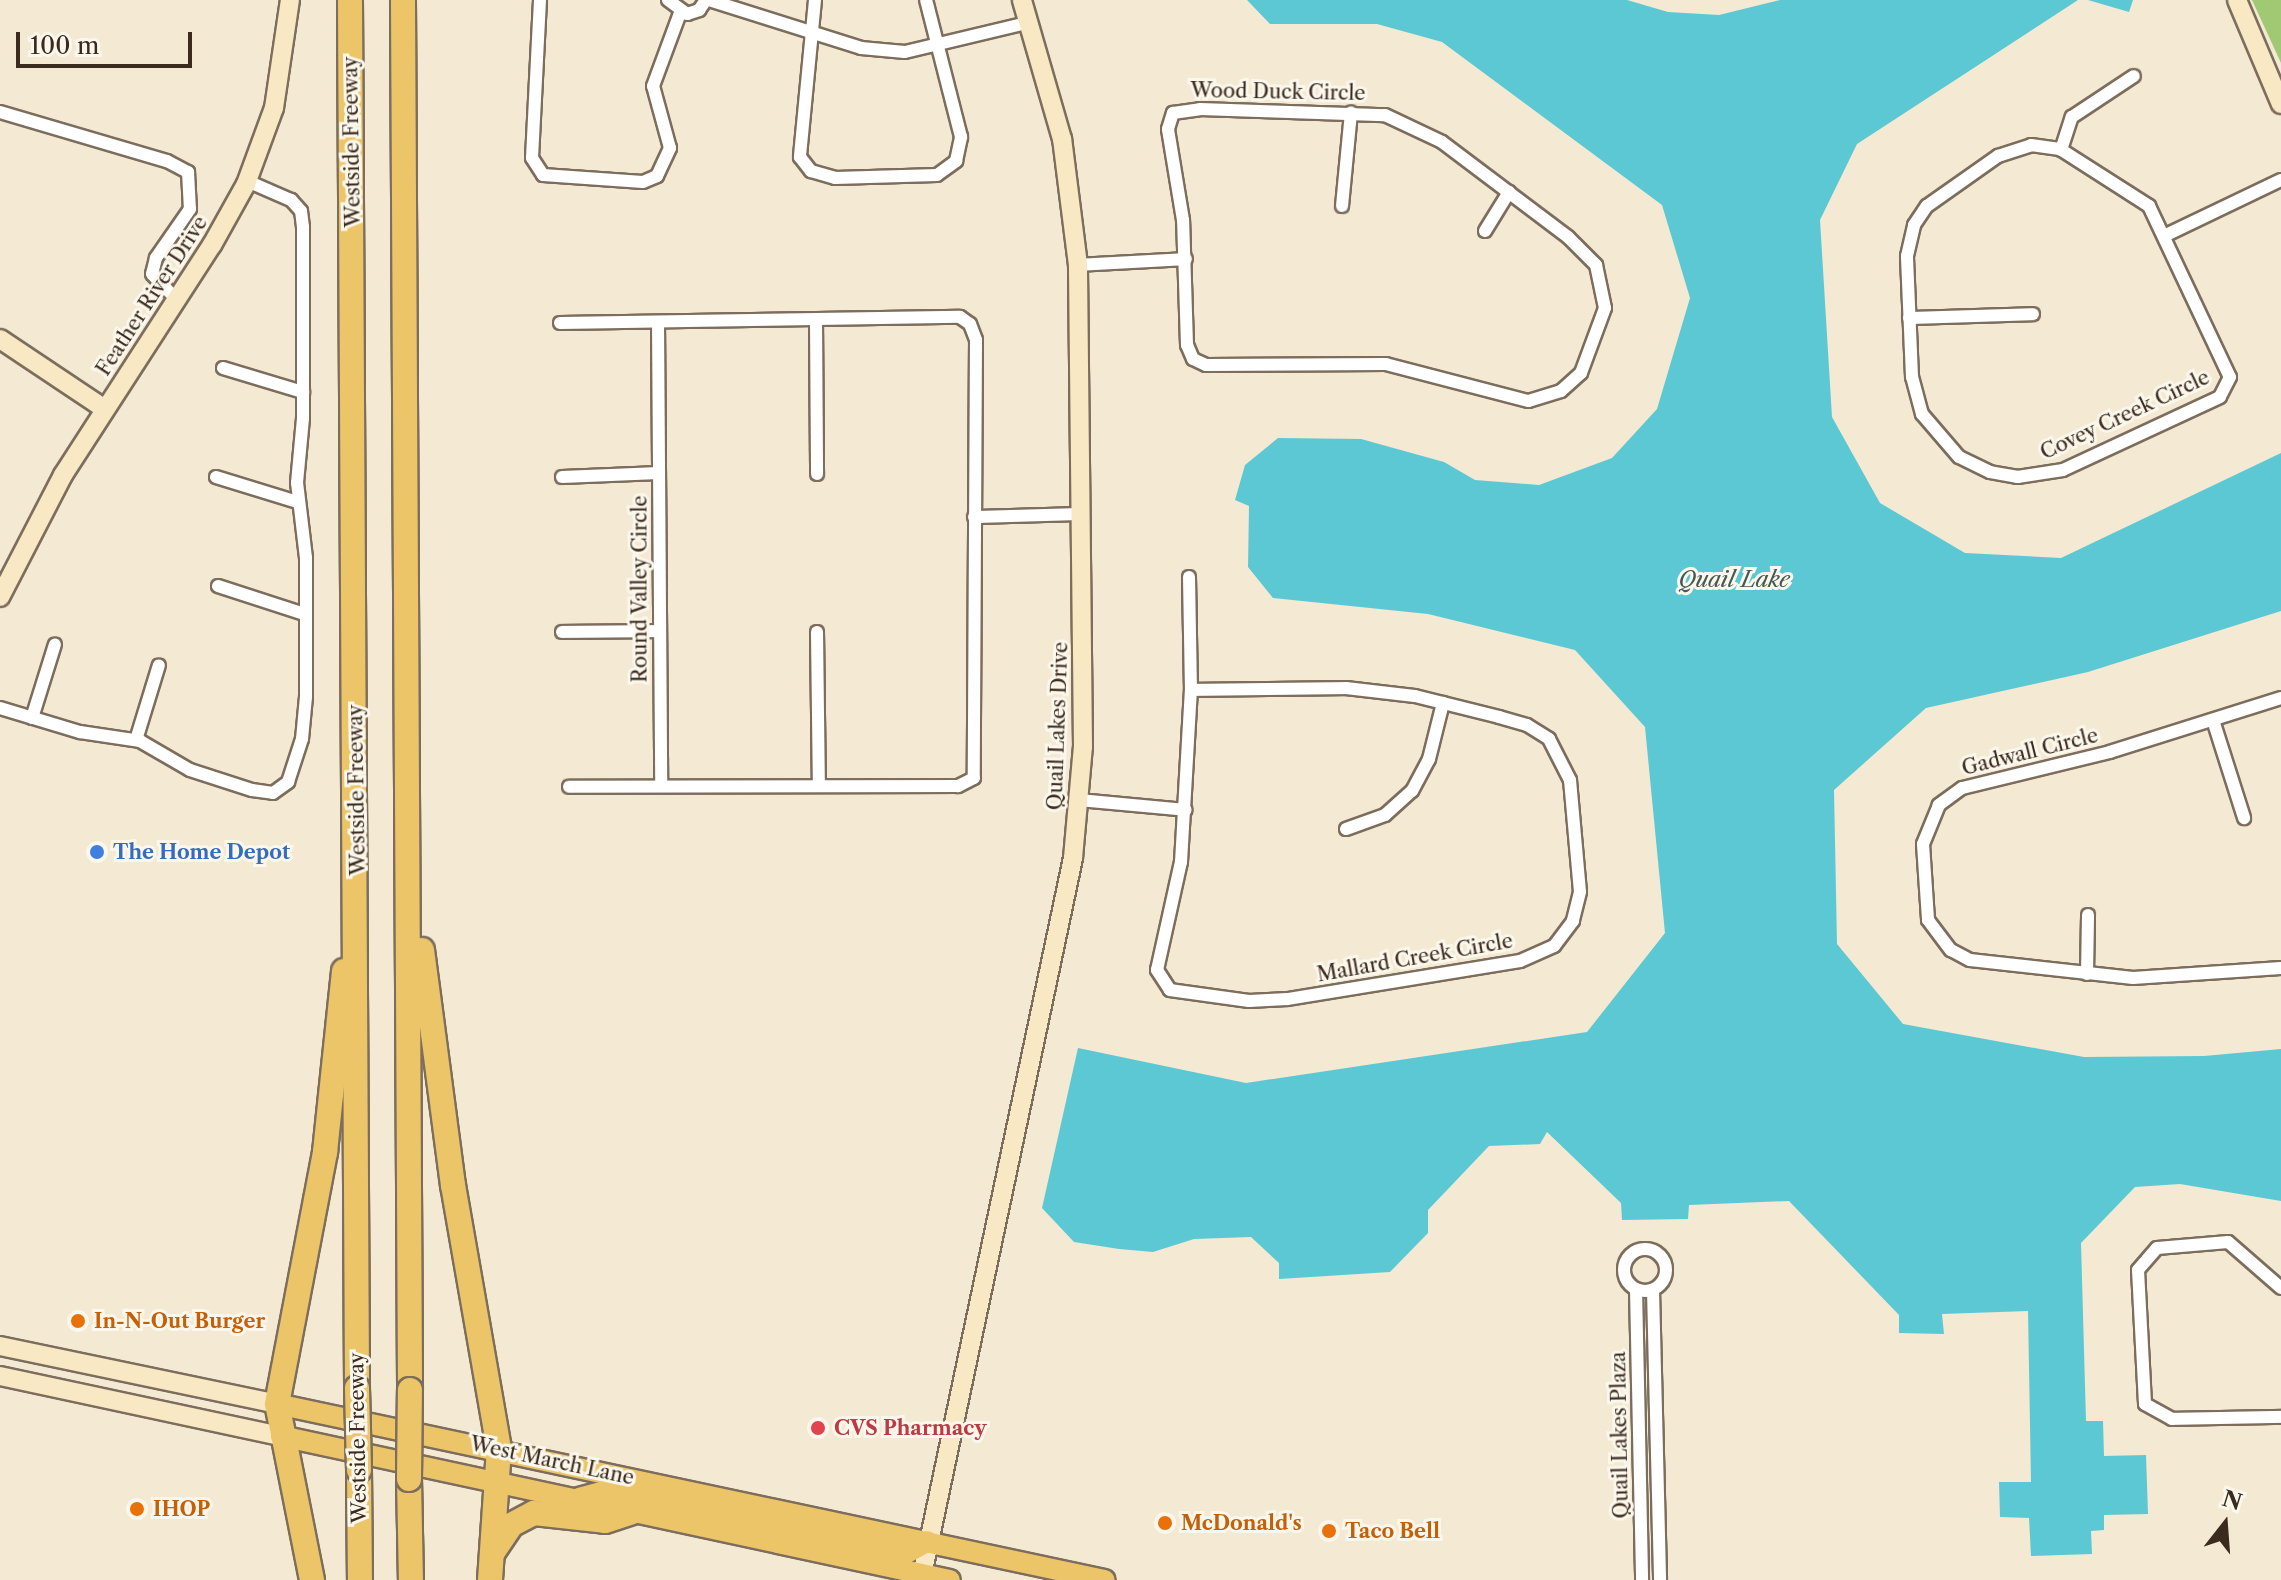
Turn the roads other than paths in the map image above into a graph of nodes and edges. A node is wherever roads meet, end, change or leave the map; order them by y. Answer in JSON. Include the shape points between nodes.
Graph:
{"nodes":[{"id":1,"x":290,"y":0,"type":"edge"},
{"id":2,"x":350,"y":0,"type":"edge"},
{"id":3,"x":403,"y":0,"type":"edge"},
{"id":4,"x":540,"y":0,"type":"edge"},
{"id":5,"x":668,"y":0,"type":"edge"},
{"id":6,"x":708,"y":0,"type":"edge"},
{"id":7,"x":815,"y":0,"type":"edge"},
{"id":8,"x":926,"y":0,"type":"edge"},
{"id":9,"x":1022,"y":0,"type":"edge"},
{"id":10,"x":2237,"y":0,"type":"edge"},
{"id":11,"x":680,"y":13,"type":"junction"},
{"id":12,"x":1027,"y":23,"type":"junction"},
{"id":13,"x":815,"y":30,"type":"junction"},
{"id":14,"x":937,"y":46,"type":"junction"},
{"id":15,"x":2134,"y":76,"type":"dead end"},
{"id":16,"x":2281,"y":104,"type":"edge"},
{"id":17,"x":0,"y":112,"type":"edge"},
{"id":18,"x":1351,"y":112,"type":"junction"},
{"id":19,"x":2061,"y":150,"type":"junction"},
{"id":20,"x":2281,"y":180,"type":"edge"},
{"id":21,"x":247,"y":181,"type":"junction"},
{"id":22,"x":1509,"y":192,"type":"junction"},
{"id":23,"x":1342,"y":206,"type":"dead end"},
{"id":24,"x":1485,"y":231,"type":"dead end"},
{"id":25,"x":2166,"y":235,"type":"junction"},
{"id":26,"x":1186,"y":259,"type":"junction"},
{"id":27,"x":1078,"y":265,"type":"junction"},
{"id":28,"x":177,"y":300,"type":"junction"},
{"id":29,"x":2033,"y":314,"type":"dead end"},
{"id":30,"x":1909,"y":318,"type":"junction"},
{"id":31,"x":816,"y":321,"type":"junction"},
{"id":32,"x":658,"y":322,"type":"junction"},
{"id":33,"x":560,"y":323,"type":"dead end"},
{"id":34,"x":0,"y":339,"type":"edge"},
{"id":35,"x":223,"y":368,"type":"dead end"},
{"id":36,"x":303,"y":392,"type":"junction"},
{"id":37,"x":105,"y":409,"type":"junction"},
{"id":38,"x":659,"y":473,"type":"junction"},
{"id":39,"x":817,"y":474,"type":"dead end"},
{"id":40,"x":216,"y":477,"type":"dead end"},
{"id":41,"x":562,"y":477,"type":"dead end"},
{"id":42,"x":298,"y":502,"type":"junction"},
{"id":43,"x":1082,"y":514,"type":"junction"},
{"id":44,"x":974,"y":517,"type":"junction"},
{"id":45,"x":1189,"y":577,"type":"dead end"},
{"id":46,"x":218,"y":586,"type":"dead end"},
{"id":47,"x":0,"y":597,"type":"edge"},
{"id":48,"x":304,"y":614,"type":"junction"},
{"id":49,"x":660,"y":631,"type":"junction"},
{"id":50,"x":562,"y":632,"type":"dead end"},
{"id":51,"x":817,"y":632,"type":"dead end"},
{"id":52,"x":55,"y":644,"type":"dead end"},
{"id":53,"x":159,"y":665,"type":"dead end"},
{"id":54,"x":1191,"y":690,"type":"junction"},
{"id":55,"x":2281,"y":698,"type":"edge"},
{"id":56,"x":1443,"y":703,"type":"junction"},
{"id":57,"x":0,"y":708,"type":"edge"},
{"id":58,"x":32,"y":718,"type":"junction"},
{"id":59,"x":2213,"y":720,"type":"junction"},
{"id":60,"x":136,"y":740,"type":"junction"},
{"id":61,"x":819,"y":785,"type":"junction"},
{"id":62,"x":661,"y":786,"type":"junction"},
{"id":63,"x":569,"y":787,"type":"dead end"},
{"id":64,"x":1079,"y":800,"type":"junction"},
{"id":65,"x":1186,"y":810,"type":"junction"},
{"id":66,"x":2244,"y":818,"type":"dead end"},
{"id":67,"x":1346,"y":829,"type":"dead end"},
{"id":68,"x":409,"y":844,"type":"junction"},
{"id":69,"x":2088,"y":915,"type":"dead end"},
{"id":70,"x":359,"y":927,"type":"junction"},
{"id":71,"x":2281,"y":968,"type":"edge"},
{"id":72,"x":2087,"y":974,"type":"junction"},
{"id":73,"x":2281,"y":1288,"type":"edge"},
{"id":74,"x":1636,"y":1289,"type":"junction"},
{"id":75,"x":1653,"y":1290,"type":"junction"},
{"id":76,"x":0,"y":1346,"type":"edge"},
{"id":77,"x":0,"y":1376,"type":"edge"},
{"id":78,"x":277,"y":1404,"type":"junction"},
{"id":79,"x":2281,"y":1417,"type":"edge"},
{"id":80,"x":281,"y":1436,"type":"junction"},
{"id":81,"x":499,"y":1448,"type":"junction"},
{"id":82,"x":497,"y":1484,"type":"junction"},
{"id":83,"x":572,"y":1500,"type":"junction"},
{"id":84,"x":632,"y":1512,"type":"junction"},
{"id":85,"x":928,"y":1541,"type":"junction"},
{"id":86,"x":492,"y":1554,"type":"junction"},
{"id":87,"x":922,"y":1577,"type":"edge"},
{"id":88,"x":312,"y":1580,"type":"edge"},
{"id":89,"x":360,"y":1580,"type":"edge"},
{"id":90,"x":411,"y":1580,"type":"edge"},
{"id":91,"x":490,"y":1580,"type":"edge"},
{"id":92,"x":950,"y":1580,"type":"edge"},
{"id":93,"x":1104,"y":1580,"type":"edge"},
{"id":94,"x":1642,"y":1580,"type":"edge"},
{"id":95,"x":1660,"y":1580,"type":"edge"}],
"edges":[{"from":1,"to":21,"type":"main road","name":"Feather River Drive","via":[[274,108]]},
{"from":2,"to":70,"type":"highway","name":"Westside Freeway"},
{"from":3,"to":68,"type":"highway"},
{"from":4,"to":11,"type":"street","via":[[532,158],[543,175],[643,182],[657,176],[670,148],[653,86]]},
{"from":5,"to":11,"type":"street"},
{"from":6,"to":11,"type":"street","via":[[693,13]]},
{"from":6,"to":13,"type":"street"},
{"from":7,"to":13,"type":"street"},
{"from":8,"to":14,"type":"street"},
{"from":9,"to":12,"type":"main road","name":"Quail Lakes Drive"},
{"from":10,"to":16,"type":"main road"},
{"from":12,"to":14,"type":"street"},
{"from":12,"to":27,"type":"main road","name":"Quail Lakes Drive","via":[[1062,139]]},
{"from":13,"to":14,"type":"street","via":[[861,48],[905,52]]},
{"from":13,"to":14,"type":"street","via":[[800,157],[811,171],[835,178],[937,175],[956,161],[961,137]]},
{"from":15,"to":19,"type":"street","via":[[2072,117]]},
{"from":17,"to":28,"type":"street","via":[[167,161],[188,172],[190,209],[162,247],[152,274]]},
{"from":18,"to":22,"type":"street","name":"Wood Duck Circle","via":[[1385,115],[1418,128]]},
{"from":18,"to":23,"type":"street"},
{"from":18,"to":26,"type":"street","name":"Wood Duck Circle","via":[[1173,113],[1168,129]]},
{"from":19,"to":25,"type":"street","name":"Covey Creek Circle","via":[[2139,196]]},
{"from":19,"to":30,"type":"street","name":"Covey Creek Circle","via":[[2031,145],[2010,149],[1927,206],[1908,245]]},
{"from":20,"to":25,"type":"street"},
{"from":21,"to":28,"type":"main road","name":"Feather River Drive"},
{"from":21,"to":36,"type":"street","via":[[291,200],[301,211]]},
{"from":22,"to":24,"type":"street"},
{"from":22,"to":26,"type":"street","name":"Wood Duck Circle","via":[[1590,256],[1605,298],[1593,350],[1581,373],[1561,391],[1539,399],[1514,400],[1368,362],[1200,364],[1187,345]]},
{"from":25,"to":30,"type":"street","name":"Covey Creek Circle","via":[[2228,371],[2225,392],[2063,470],[2004,476],[1977,467],[1948,448],[1929,427],[1917,400]]},
{"from":26,"to":27,"type":"street"},
{"from":27,"to":43,"type":"main road","name":"Quail Lakes Drive"},
{"from":28,"to":37,"type":"main road","name":"Feather River Drive"},
{"from":29,"to":30,"type":"street"},
{"from":31,"to":32,"type":"street"},
{"from":31,"to":39,"type":"street"},
{"from":31,"to":44,"type":"street","via":[[960,317],[970,324],[976,340]]},
{"from":32,"to":33,"type":"street"},
{"from":32,"to":38,"type":"street","name":"Round Valley Circle"},
{"from":34,"to":37,"type":"main road"},
{"from":35,"to":36,"type":"street"},
{"from":36,"to":42,"type":"street"},
{"from":37,"to":47,"type":"main road","name":"Feather River Drive","via":[[56,488]]},
{"from":38,"to":41,"type":"street"},
{"from":38,"to":49,"type":"street","name":"Round Valley Circle"},
{"from":40,"to":42,"type":"street"},
{"from":42,"to":48,"type":"street","via":[[306,558]]},
{"from":43,"to":44,"type":"street"},
{"from":43,"to":64,"type":"main road","name":"Quail Lakes Drive"},
{"from":44,"to":61,"type":"street","via":[[977,774],[958,786]]},
{"from":45,"to":54,"type":"street","name":"Mallard Creek Circle"},
{"from":46,"to":48,"type":"street"},
{"from":48,"to":60,"type":"street","via":[[302,739],[288,782],[280,790],[252,790],[190,770]]},
{"from":49,"to":50,"type":"street"},
{"from":49,"to":62,"type":"street","name":"Round Valley Circle"},
{"from":51,"to":61,"type":"street"},
{"from":52,"to":58,"type":"street"},
{"from":53,"to":60,"type":"street"},
{"from":54,"to":56,"type":"street","name":"Mallard Creek Circle","via":[[1346,688]]},
{"from":54,"to":65,"type":"street","name":"Mallard Creek Circle"},
{"from":55,"to":59,"type":"street","name":"Gadwall Circle"},
{"from":56,"to":65,"type":"street","name":"Mallard Creek Circle","via":[[1527,725],[1549,739],[1565,762],[1579,903],[1562,938],[1545,952],[1287,999],[1249,1001],[1170,990],[1157,970],[1177,888]]},
{"from":56,"to":67,"type":"street","via":[[1429,759],[1412,791],[1385,815]]},
{"from":57,"to":58,"type":"street"},
{"from":58,"to":60,"type":"street"},
{"from":59,"to":66,"type":"street"},
{"from":59,"to":72,"type":"street","name":"Gadwall Circle","via":[[1962,788],[1939,805],[1926,827],[1925,910],[1933,930],[1951,950],[1980,962]]},
{"from":61,"to":62,"type":"street"},
{"from":62,"to":63,"type":"street"},
{"from":64,"to":65,"type":"street"},
{"from":64,"to":85,"type":"main road","name":"Quail Lakes Drive","via":[[1065,899]]},
{"from":68,"to":81,"type":"highway","via":[[453,1185]]},
{"from":68,"to":90,"type":"highway","bridge":true},
{"from":69,"to":72,"type":"street"},
{"from":70,"to":78,"type":"highway","via":[[345,962],[325,1152]]},
{"from":70,"to":89,"type":"highway","name":"Westside Freeway","bridge":true},
{"from":71,"to":72,"type":"street","name":"Gadwall Circle","via":[[2167,979]]},
{"from":73,"to":79,"type":"street","via":[[2228,1242],[2157,1248],[2138,1270],[2145,1404],[2172,1419]]},
{"from":74,"to":75,"type":"street"},
{"from":74,"to":75,"type":"street","via":[[1624,1274],[1626,1261],[1635,1251],[1649,1248],[1662,1255],[1667,1268],[1663,1282]]},
{"from":74,"to":94,"type":"street","name":"Quail Lakes Plaza"},
{"from":75,"to":95,"type":"street","name":"Quail Lakes Plaza"},
{"from":76,"to":78,"type":"main road","name":"West March Lane"},
{"from":77,"to":80,"type":"main road","name":"West March Lane"},
{"from":78,"to":80,"type":"highway"},
{"from":78,"to":81,"type":"main road","name":"West March Lane"},
{"from":80,"to":82,"type":"main road","name":"West March Lane"},
{"from":80,"to":88,"type":"highway"},
{"from":81,"to":82,"type":"highway"},
{"from":81,"to":85,"type":"main road","name":"West March Lane"},
{"from":82,"to":83,"type":"main road","name":"West March Lane"},
{"from":82,"to":86,"type":"highway"},
{"from":83,"to":84,"type":"main road","name":"West March Lane"},
{"from":83,"to":85,"type":"main road","via":[[606,1491],[905,1554]]},
{"from":84,"to":86,"type":"highway","via":[[605,1521],[534,1513],[505,1531]]},
{"from":84,"to":87,"type":"main road","name":"West March Lane"},
{"from":85,"to":87,"type":"main road","name":"Quail Lakes Drive"},
{"from":85,"to":93,"type":"main road","name":"West March Lane"},
{"from":86,"to":91,"type":"highway"},
{"from":87,"to":92,"type":"main road","name":"West March Lane"}]}
